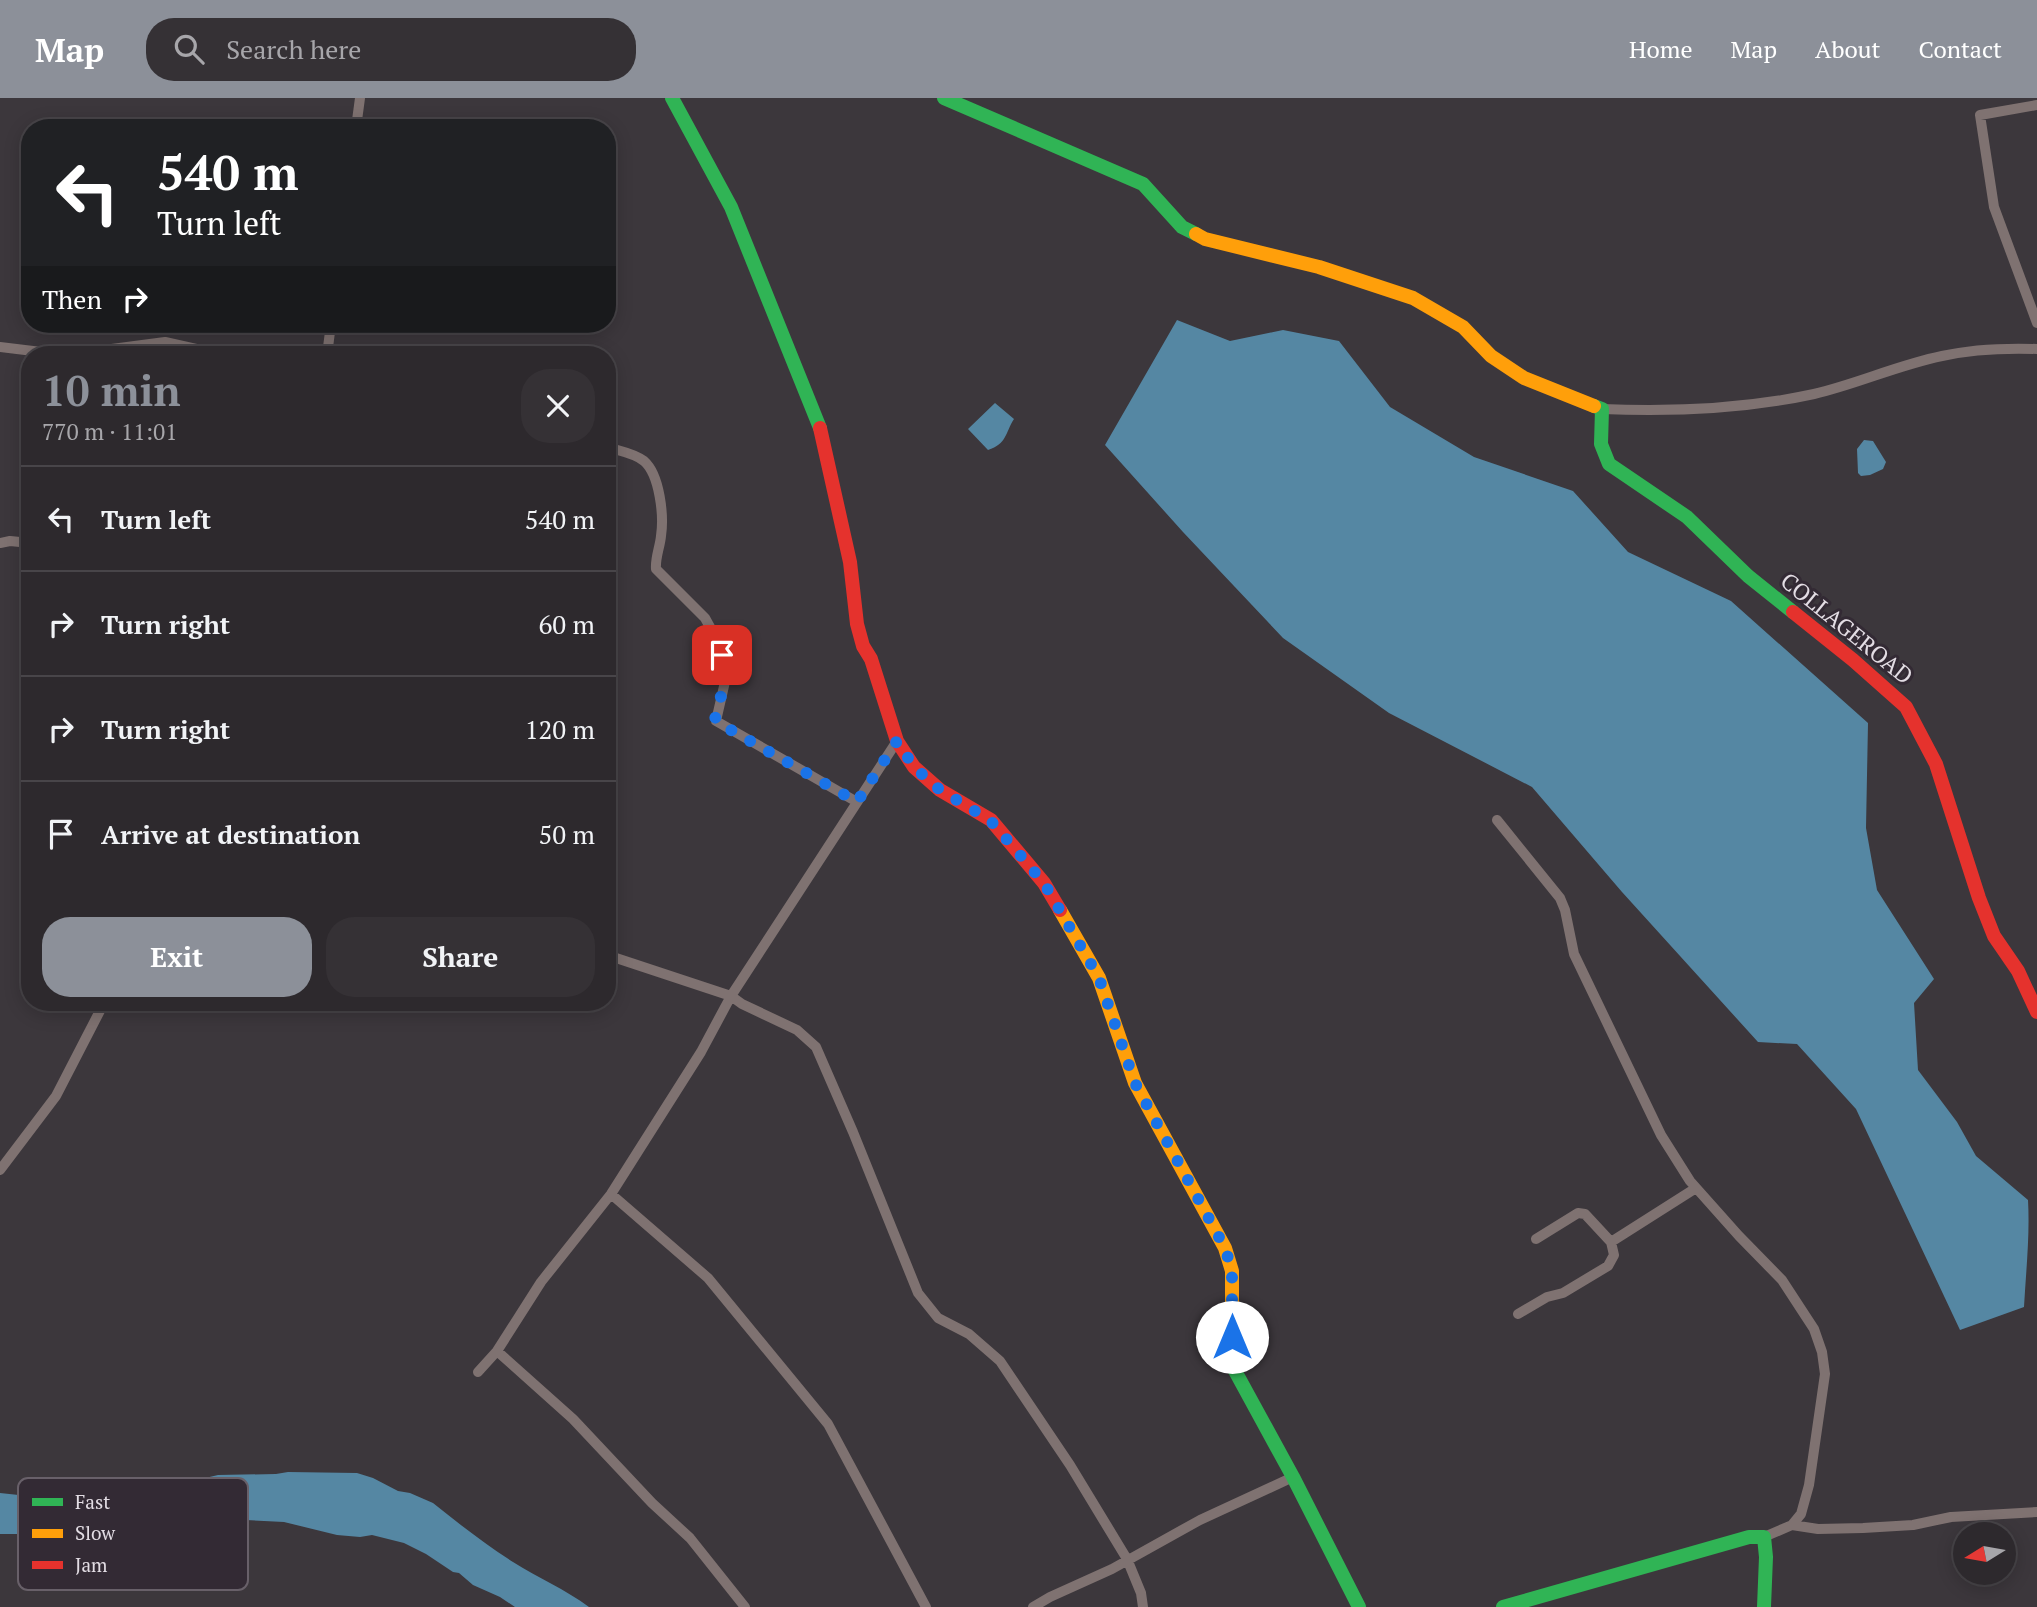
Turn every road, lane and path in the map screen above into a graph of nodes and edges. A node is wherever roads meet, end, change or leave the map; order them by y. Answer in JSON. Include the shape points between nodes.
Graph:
{"nodes":[{"id":1,"x":360,"y":98,"type":"edge"},
{"id":2,"x":672,"y":98,"type":"edge"},
{"id":3,"x":944,"y":98,"type":"edge"},
{"id":4,"x":2037,"y":106,"type":"edge"},
{"id":5,"x":357,"y":119,"type":"edge"},
{"id":6,"x":2037,"y":323,"type":"edge"},
{"id":7,"x":135,"y":346,"type":"edge"},
{"id":8,"x":183,"y":346,"type":"edge"},
{"id":9,"x":0,"y":347,"type":"edge"},
{"id":10,"x":2037,"y":349,"type":"edge"},
{"id":11,"x":21,"y":350,"type":"edge"},
{"id":12,"x":1602,"y":409,"type":"junction"},
{"id":13,"x":616,"y":450,"type":"edge"},
{"id":14,"x":21,"y":542,"type":"edge"},
{"id":15,"x":0,"y":543,"type":"edge"},
{"id":16,"x":897,"y":741,"type":"junction"},
{"id":17,"x":857,"y":802,"type":"junction"},
{"id":18,"x":1497,"y":820,"type":"dead end"},
{"id":19,"x":616,"y":958,"type":"edge"},
{"id":20,"x":731,"y":996,"type":"junction"},
{"id":21,"x":100,"y":1011,"type":"edge"},
{"id":22,"x":2037,"y":1012,"type":"edge"},
{"id":23,"x":0,"y":1170,"type":"edge"},
{"id":24,"x":1696,"y":1188,"type":"junction"},
{"id":25,"x":611,"y":1194,"type":"junction"},
{"id":26,"x":1536,"y":1239,"type":"dead end"},
{"id":27,"x":1611,"y":1242,"type":"junction"},
{"id":28,"x":1518,"y":1314,"type":"dead end"},
{"id":29,"x":497,"y":1351,"type":"junction"},
{"id":30,"x":478,"y":1372,"type":"dead end"},
{"id":31,"x":1293,"y":1477,"type":"junction"},
{"id":32,"x":2037,"y":1512,"type":"edge"},
{"id":33,"x":1793,"y":1525,"type":"junction"},
{"id":34,"x":1764,"y":1536,"type":"junction"},
{"id":35,"x":1127,"y":1559,"type":"junction"},
{"id":36,"x":745,"y":1607,"type":"edge"},
{"id":37,"x":926,"y":1607,"type":"edge"},
{"id":38,"x":1033,"y":1607,"type":"edge"},
{"id":39,"x":1143,"y":1607,"type":"edge"},
{"id":40,"x":1359,"y":1607,"type":"edge"},
{"id":41,"x":1503,"y":1607,"type":"edge"},
{"id":42,"x":1764,"y":1607,"type":"edge"}],
"edges":[{"from":1,"to":5,"type":"street"},
{"from":2,"to":16,"type":"main road","via":[[731,207],[822,435],[850,562],[857,624]]},
{"from":3,"to":12,"type":"main road","via":[[1143,184],[1182,226],[1205,239],[1319,267],[1413,298],[1463,327],[1492,356],[1524,378]]},
{"from":4,"to":6,"type":"street","via":[[1980,115],[1994,207]]},
{"from":7,"to":8,"type":"street","via":[[165,342]]},
{"from":9,"to":11,"type":"street"},
{"from":10,"to":12,"type":"street","via":[[1942,356],[1783,400],[1682,410]]},
{"from":12,"to":22,"type":"main road","name":"COLLAGEROAD","via":[[1600,443],[1609,464],[1687,517],[1748,576],[1906,707],[1936,764],[1994,936],[2018,971]]},
{"from":13,"to":17,"type":"street","via":[[636,456],[652,470],[663,524],[656,569],[705,618],[716,638],[727,673],[716,721]]},
{"from":14,"to":15,"type":"street"},
{"from":16,"to":17,"type":"street"},
{"from":16,"to":31,"type":"main road","via":[[914,767],[940,790],[990,820],[1044,883],[1099,978],[1135,1083],[1225,1248],[1232,1271],[1234,1369]]},
{"from":17,"to":20,"type":"street"},
{"from":18,"to":24,"type":"street","via":[[1560,898],[1574,954],[1595,999],[1661,1135]]},
{"from":19,"to":20,"type":"street"},
{"from":20,"to":25,"type":"street"},
{"from":20,"to":35,"type":"street","via":[[797,1030],[816,1047],[918,1293],[938,1318],[969,1334],[1000,1361]]},
{"from":21,"to":23,"type":"street","via":[[56,1096]]},
{"from":24,"to":27,"type":"street"},
{"from":24,"to":33,"type":"street","via":[[1782,1280],[1814,1329],[1822,1352],[1825,1374],[1809,1485]]},
{"from":25,"to":29,"type":"street","via":[[541,1282]]},
{"from":25,"to":37,"type":"street","via":[[708,1278],[828,1424]]},
{"from":26,"to":27,"type":"street","via":[[1578,1213],[1585,1214]]},
{"from":27,"to":28,"type":"street","via":[[1614,1255],[1608,1266]]},
{"from":29,"to":30,"type":"street"},
{"from":29,"to":36,"type":"street","via":[[573,1419],[690,1538]]},
{"from":31,"to":35,"type":"street"},
{"from":31,"to":40,"type":"main road"},
{"from":32,"to":33,"type":"street","via":[[1951,1517],[1876,1528]]},
{"from":33,"to":34,"type":"street"},
{"from":34,"to":41,"type":"main road","via":[[1727,1542]]},
{"from":34,"to":42,"type":"main road"},
{"from":35,"to":38,"type":"street"},
{"from":35,"to":39,"type":"street"}]}
